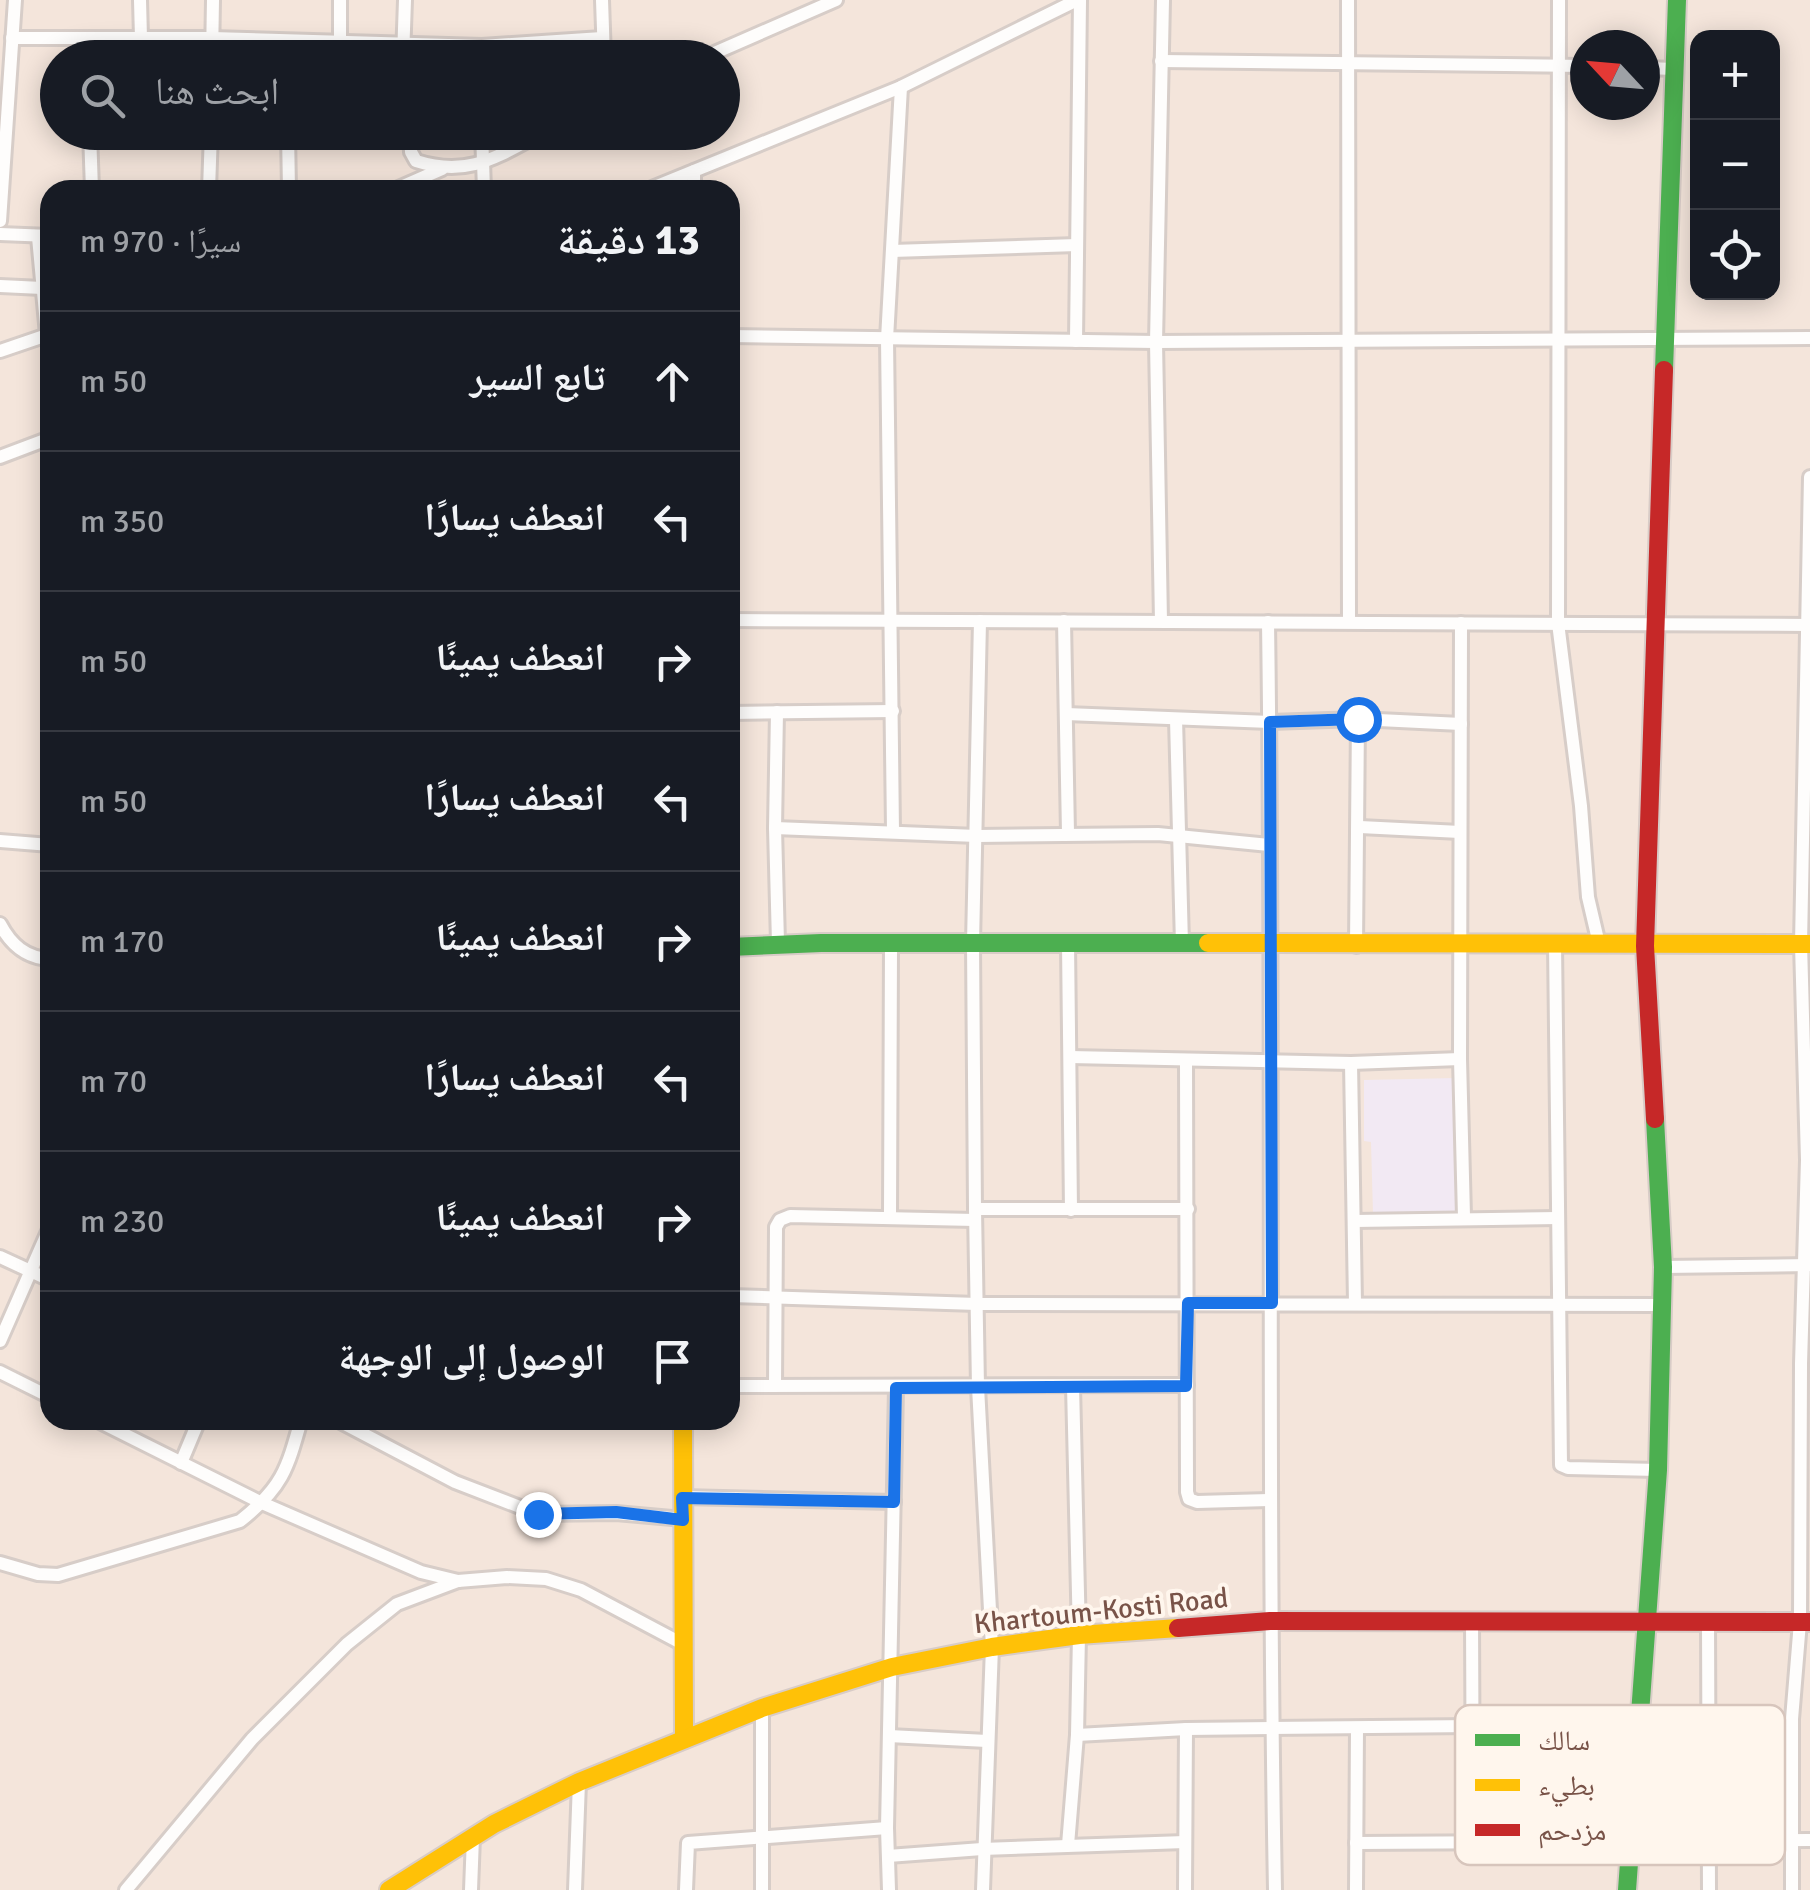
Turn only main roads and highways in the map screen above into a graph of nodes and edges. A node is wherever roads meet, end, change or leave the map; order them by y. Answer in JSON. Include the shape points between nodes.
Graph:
{"nodes":[{"id":1,"x":1676,"y":0,"type":"edge"},
{"id":2,"x":1806,"y":944,"type":"edge"},
{"id":3,"x":740,"y":945,"type":"edge"},
{"id":4,"x":1646,"y":946,"type":"junction"},
{"id":5,"x":683,"y":1430,"type":"edge"},
{"id":6,"x":1805,"y":1622,"type":"edge"},
{"id":7,"x":1644,"y":1624,"type":"junction"},
{"id":8,"x":1638,"y":1705,"type":"edge"},
{"id":9,"x":684,"y":1739,"type":"junction"},
{"id":10,"x":1628,"y":1865,"type":"edge"},
{"id":11,"x":390,"y":1890,"type":"edge"},
{"id":12,"x":1627,"y":1890,"type":"edge"}],
"edges":[{"from":1,"to":4,"type":"main road"},
{"from":2,"to":4,"type":"main road"},
{"from":3,"to":4,"type":"main road"},
{"from":4,"to":7,"type":"main road","via":[[1663,1266],[1658,1470]]},
{"from":5,"to":9,"type":"main road"},
{"from":6,"to":7,"type":"main road","name":"Khartoum-Kosti Road"},
{"from":7,"to":8,"type":"main road"},
{"from":7,"to":9,"type":"main road","name":"Khartoum-Kosti Road","via":[[1270,1621],[1079,1635],[892,1667]]},
{"from":9,"to":11,"type":"main road","name":"Khartoum-Kosti Road","via":[[578,1782]]},
{"from":10,"to":12,"type":"main road"}]}
